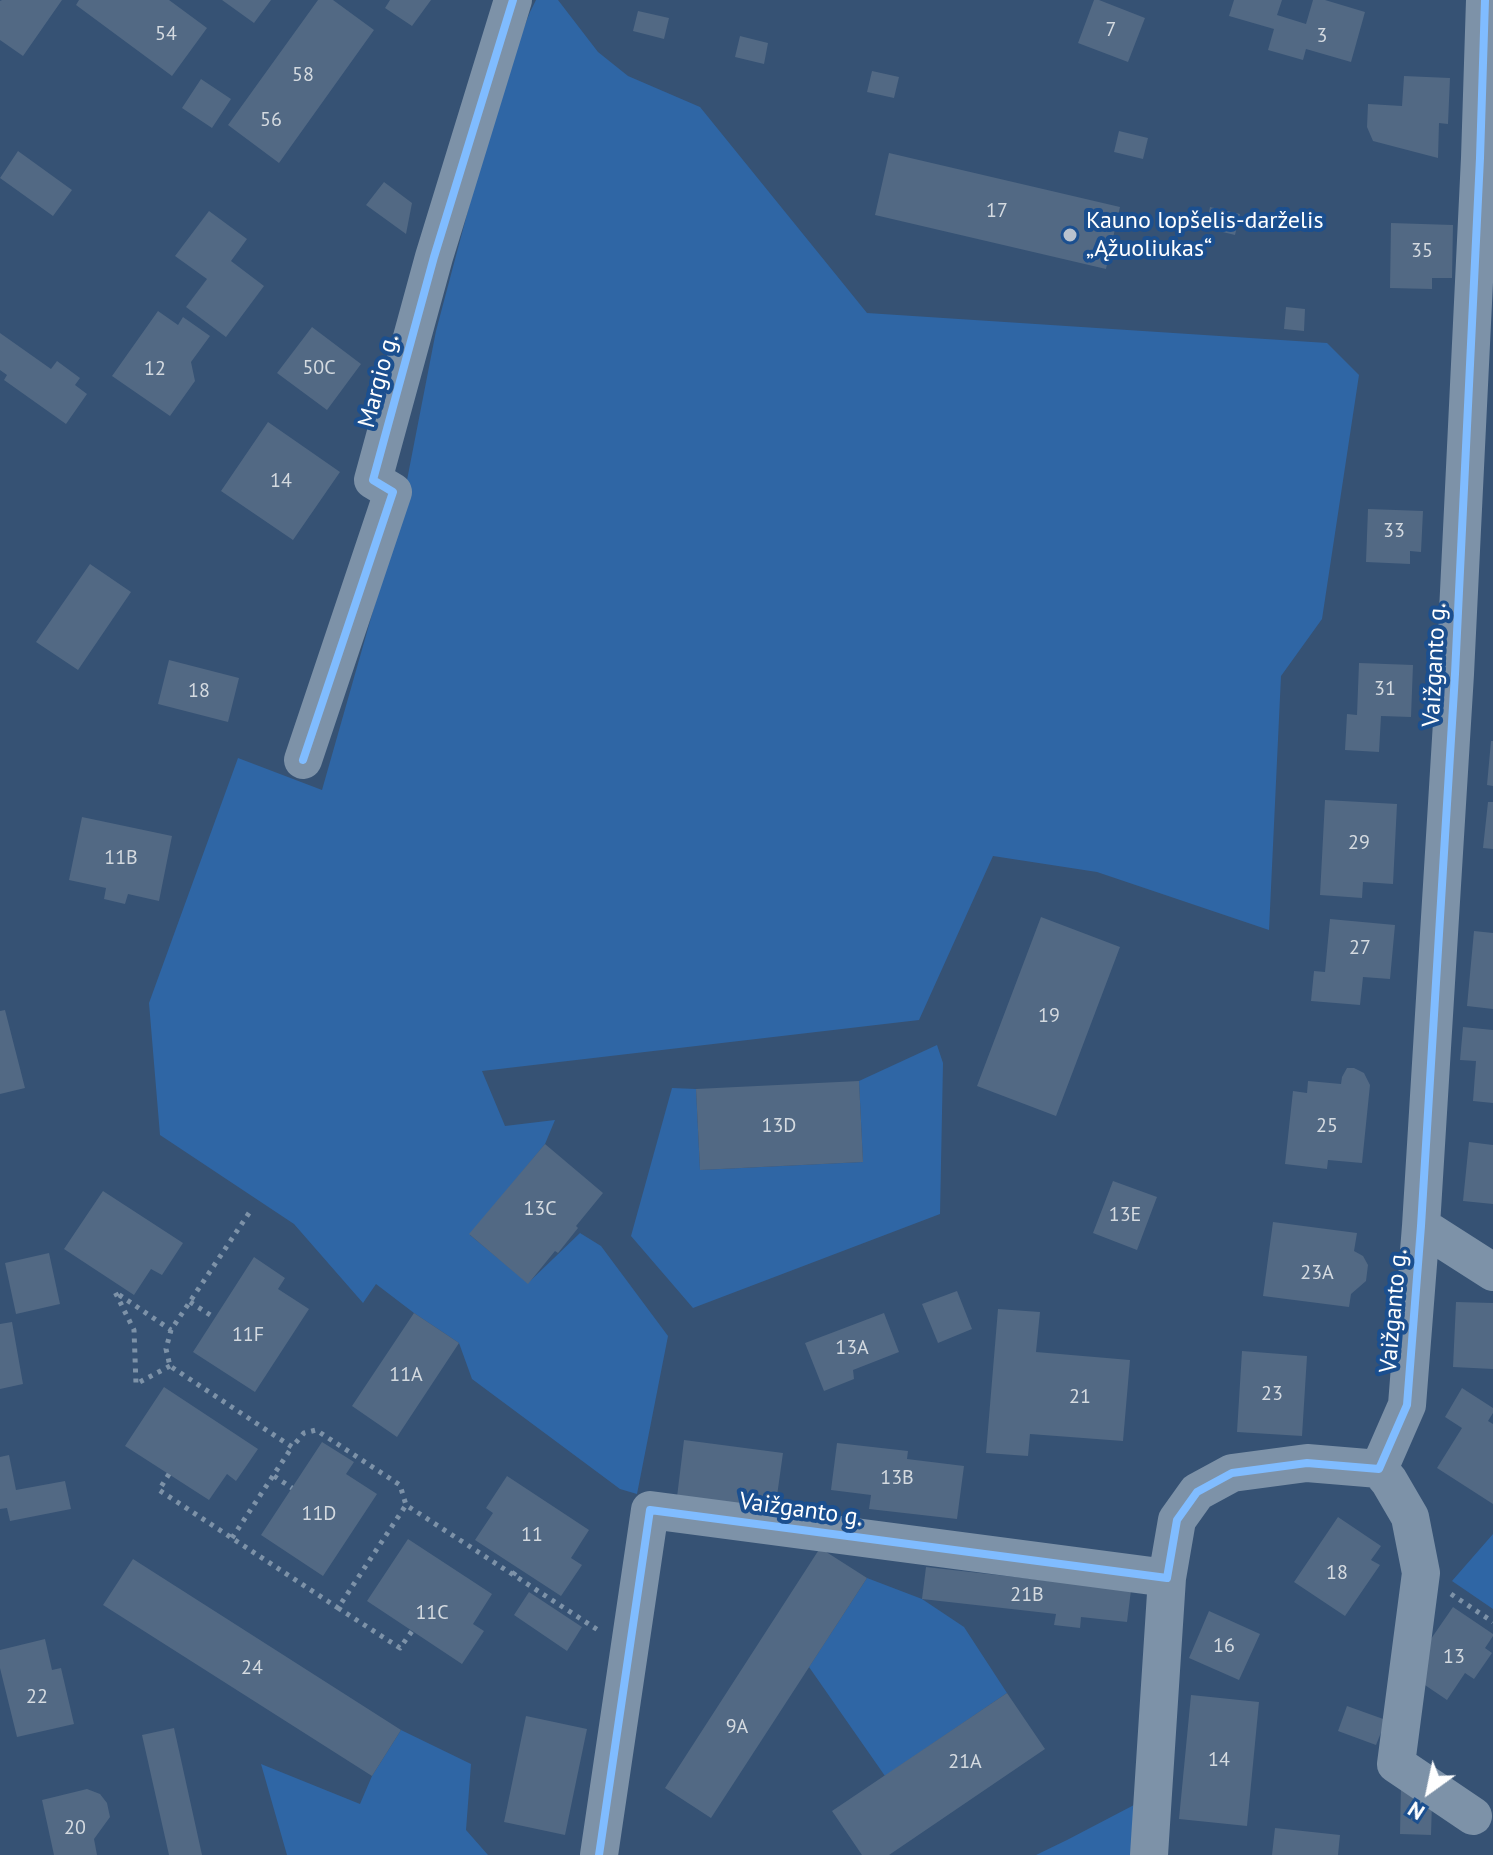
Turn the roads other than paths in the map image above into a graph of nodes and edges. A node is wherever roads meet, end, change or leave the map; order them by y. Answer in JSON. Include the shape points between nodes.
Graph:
{"nodes":[{"id":1,"x":513,"y":0,"type":"edge"},
{"id":2,"x":1485,"y":0,"type":"edge"},
{"id":3,"x":1486,"y":159,"type":"edge"},
{"id":4,"x":303,"y":760,"type":"dead end"},
{"id":5,"x":1421,"y":1226,"type":"junction"},
{"id":6,"x":1493,"y":1272,"type":"edge"},
{"id":7,"x":1379,"y":1469,"type":"junction"},
{"id":8,"x":1167,"y":1578,"type":"junction"},
{"id":9,"x":1473,"y":1816,"type":"dead end"},
{"id":10,"x":599,"y":1855,"type":"edge"},
{"id":11,"x":1149,"y":1855,"type":"edge"}],
"edges":[{"from":1,"to":4,"type":"street","name":"Margio g.","via":[[373,480],[393,492]]},
{"from":2,"to":3,"type":"street","name":"Vaižganto g."},
{"from":3,"to":5,"type":"street","name":"Vaižganto g."},
{"from":5,"to":6,"type":"street"},
{"from":5,"to":7,"type":"street","name":"Vaižganto g.","via":[[1407,1405]]},
{"from":7,"to":8,"type":"street","via":[[1307,1463],[1232,1473],[1197,1492],[1177,1520]]},
{"from":7,"to":9,"type":"street","via":[[1410,1517],[1421,1573],[1396,1764]]},
{"from":8,"to":10,"type":"street","name":"Vaižganto g.","via":[[650,1510]]},
{"from":8,"to":11,"type":"street"}]}
